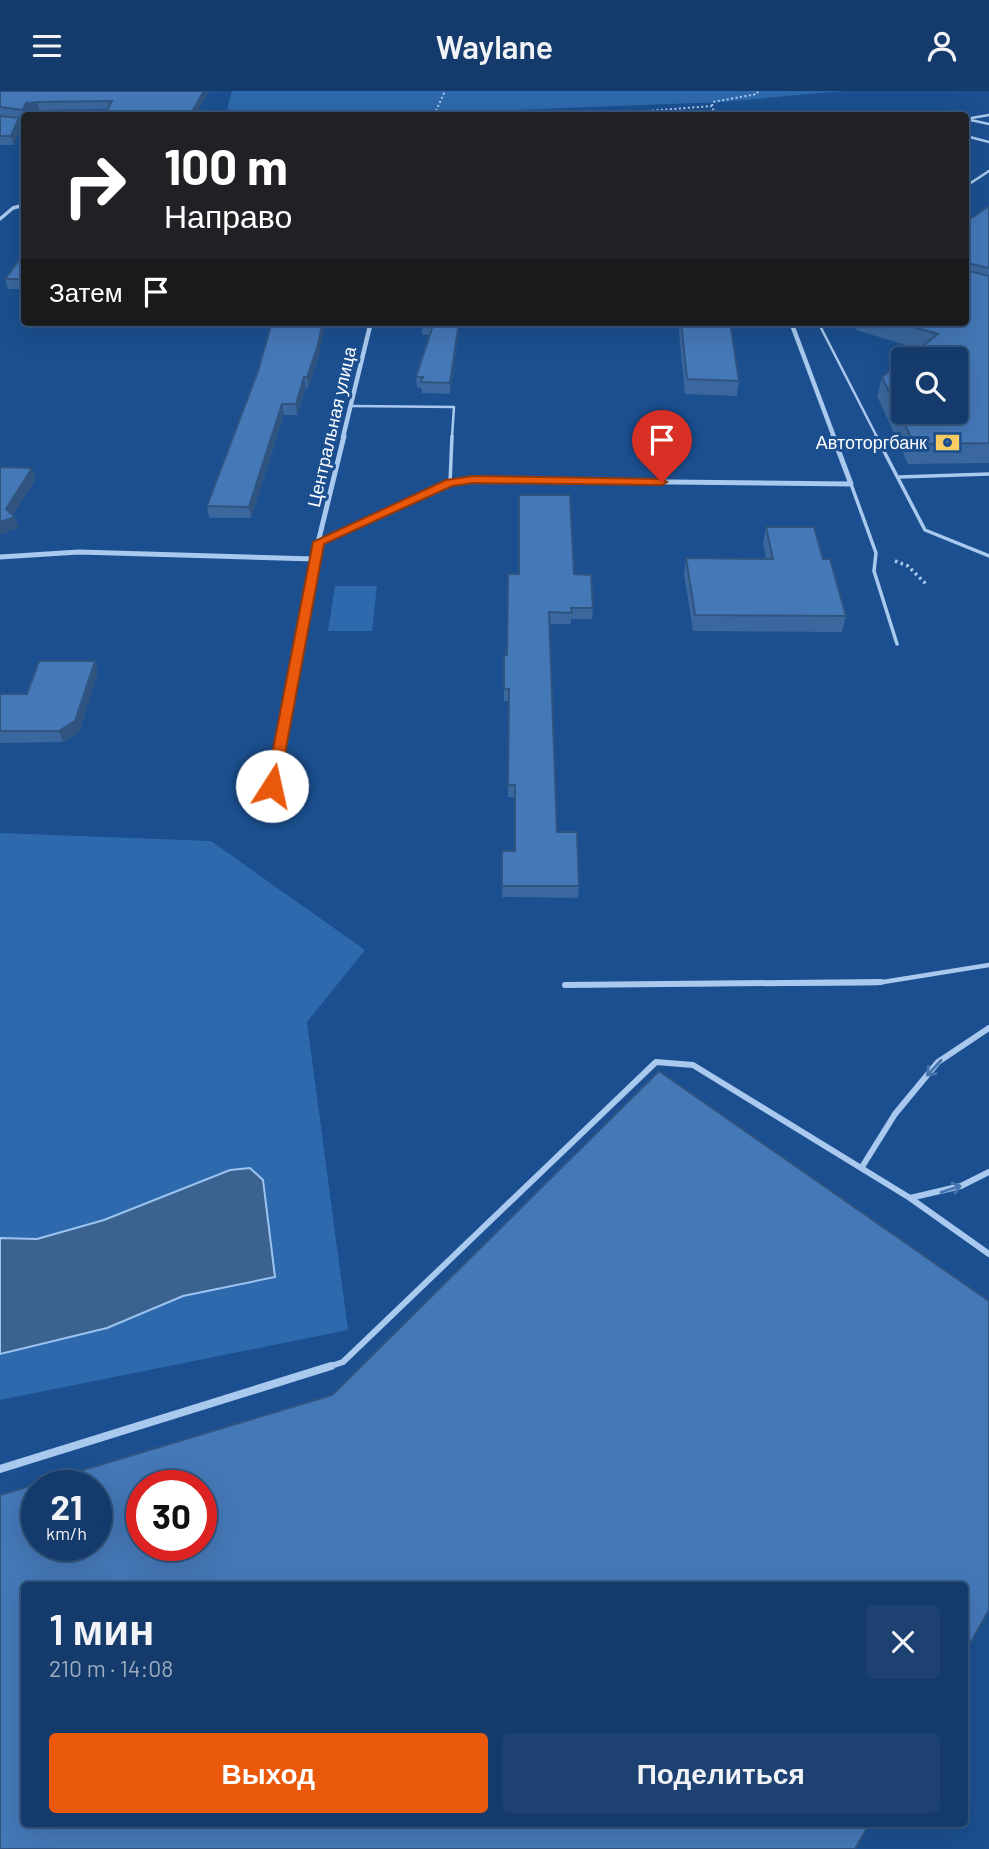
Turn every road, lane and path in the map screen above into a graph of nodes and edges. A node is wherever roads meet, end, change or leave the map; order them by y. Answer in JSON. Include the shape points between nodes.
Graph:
{"nodes":[{"id":1,"x":445,"y":91,"type":"edge"},
{"id":2,"x":765,"y":91,"type":"edge"},
{"id":3,"x":757,"y":93,"type":"edge"},
{"id":4,"x":712,"y":106,"type":"junction"},
{"id":5,"x":434,"y":112,"type":"edge"},
{"id":6,"x":630,"y":112,"type":"edge"},
{"id":7,"x":714,"y":112,"type":"edge"},
{"id":8,"x":989,"y":115,"type":"edge"},
{"id":9,"x":969,"y":118,"type":"edge"},
{"id":10,"x":0,"y":120,"type":"edge"},
{"id":11,"x":969,"y":120,"type":"edge"},
{"id":12,"x":21,"y":123,"type":"edge"},
{"id":13,"x":989,"y":124,"type":"edge"},
{"id":14,"x":969,"y":138,"type":"edge"},
{"id":15,"x":989,"y":142,"type":"edge"},
{"id":16,"x":989,"y":171,"type":"edge"},
{"id":17,"x":969,"y":184,"type":"edge"},
{"id":18,"x":21,"y":206,"type":"edge"},
{"id":19,"x":0,"y":219,"type":"edge"},
{"id":20,"x":370,"y":326,"type":"edge"},
{"id":21,"x":792,"y":326,"type":"edge"},
{"id":22,"x":819,"y":326,"type":"edge"},
{"id":23,"x":351,"y":406,"type":"junction"},
{"id":24,"x":989,"y":474,"type":"edge"},
{"id":25,"x":899,"y":477,"type":"junction"},
{"id":26,"x":450,"y":483,"type":"junction"},
{"id":27,"x":851,"y":484,"type":"junction"},
{"id":28,"x":319,"y":542,"type":"junction"},
{"id":29,"x":876,"y":553,"type":"junction"},
{"id":30,"x":989,"y":556,"type":"edge"},
{"id":31,"x":0,"y":557,"type":"edge"},
{"id":32,"x":314,"y":559,"type":"junction"},
{"id":33,"x":927,"y":585,"type":"dead end"},
{"id":34,"x":897,"y":644,"type":"dead end"},
{"id":35,"x":272,"y":786,"type":"dead end"},
{"id":36,"x":989,"y":965,"type":"edge"},
{"id":37,"x":565,"y":985,"type":"dead end"},
{"id":38,"x":989,"y":1028,"type":"edge"},
{"id":39,"x":862,"y":1167,"type":"junction"},
{"id":40,"x":989,"y":1172,"type":"edge"},
{"id":41,"x":910,"y":1198,"type":"junction"},
{"id":42,"x":989,"y":1254,"type":"edge"},
{"id":43,"x":0,"y":1469,"type":"edge"}],
"edges":[{"from":1,"to":5,"type":"path"},
{"from":2,"to":3,"type":"path"},
{"from":3,"to":4,"type":"path","via":[[713,102]]},
{"from":4,"to":6,"type":"path"},
{"from":4,"to":7,"type":"path"},
{"from":8,"to":9,"type":"lane"},
{"from":10,"to":12,"type":"street"},
{"from":11,"to":13,"type":"lane"},
{"from":14,"to":15,"type":"lane"},
{"from":16,"to":17,"type":"lane"},
{"from":18,"to":19,"type":"street"},
{"from":20,"to":23,"type":"street","name":"Центральная улица"},
{"from":21,"to":27,"type":"street"},
{"from":22,"to":25,"type":"lane"},
{"from":23,"to":26,"type":"lane","via":[[454,407]]},
{"from":23,"to":28,"type":"street","name":"Центральная улица"},
{"from":24,"to":25,"type":"lane"},
{"from":25,"to":30,"type":"lane","via":[[925,530]]},
{"from":26,"to":27,"type":"street"},
{"from":26,"to":28,"type":"street"},
{"from":27,"to":29,"type":"lane"},
{"from":28,"to":32,"type":"street","name":"Центральная улица"},
{"from":29,"to":33,"type":"path","via":[[908,566]]},
{"from":29,"to":34,"type":"lane","via":[[874,571]]},
{"from":31,"to":32,"type":"street","via":[[79,552]]},
{"from":32,"to":35,"type":"street","name":"Центральная улица"},
{"from":36,"to":37,"type":"lane","via":[[877,983]]},
{"from":38,"to":39,"type":"lane","one_way":true,"via":[[938,1062],[895,1114]]},
{"from":39,"to":41,"type":"lane"},
{"from":39,"to":43,"type":"lane","via":[[693,1065],[656,1062],[343,1362]]},
{"from":41,"to":40,"type":"lane","one_way":true,"via":[[945,1192]]},
{"from":41,"to":42,"type":"lane"}]}
